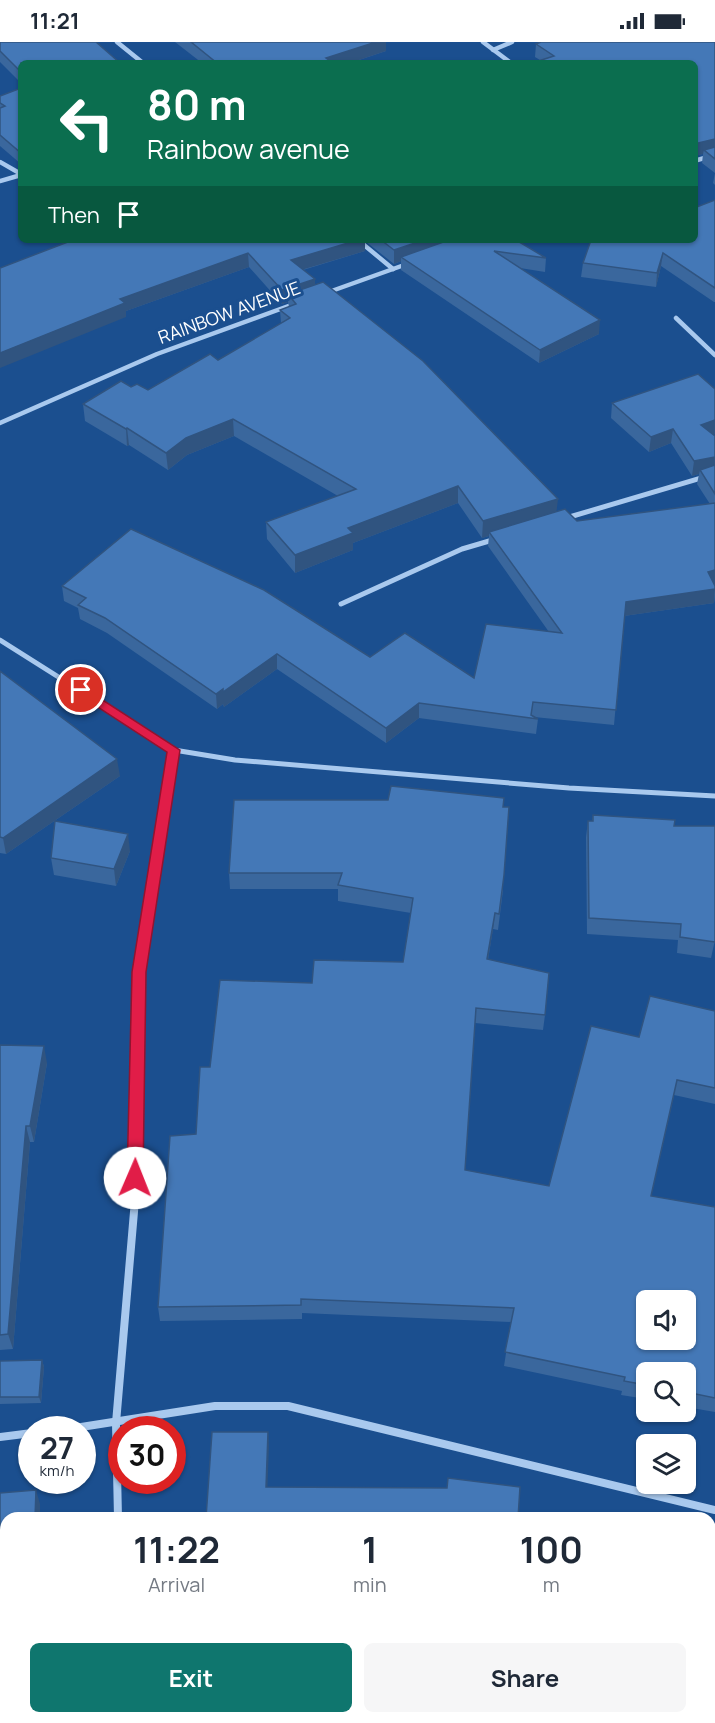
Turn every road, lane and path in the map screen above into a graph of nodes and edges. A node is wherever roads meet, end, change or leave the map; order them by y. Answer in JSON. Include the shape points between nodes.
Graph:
{"nodes":[{"id":1,"x":117,"y":42,"type":"edge"},
{"id":2,"x":483,"y":42,"type":"edge"},
{"id":3,"x":512,"y":42,"type":"edge"},
{"id":4,"x":493,"y":50,"type":"junction"},
{"id":5,"x":139,"y":60,"type":"edge"},
{"id":6,"x":507,"y":60,"type":"edge"},
{"id":7,"x":715,"y":155,"type":"edge"},
{"id":8,"x":698,"y":160,"type":"edge"},
{"id":9,"x":0,"y":162,"type":"edge"},
{"id":10,"x":18,"y":173,"type":"edge"},
{"id":11,"x":18,"y":176,"type":"edge"},
{"id":12,"x":0,"y":182,"type":"edge"},
{"id":13,"x":362,"y":243,"type":"edge"},
{"id":14,"x":413,"y":261,"type":"edge"},
{"id":15,"x":393,"y":269,"type":"junction"},
{"id":16,"x":314,"y":297,"type":"edge"},
{"id":17,"x":303,"y":301,"type":"edge"},
{"id":18,"x":676,"y":318,"type":"dead end"},
{"id":19,"x":715,"y":355,"type":"edge"},
{"id":20,"x":0,"y":423,"type":"edge"},
{"id":21,"x":715,"y":474,"type":"edge"},
{"id":22,"x":554,"y":522,"type":"edge"},
{"id":23,"x":508,"y":536,"type":"edge"},
{"id":24,"x":341,"y":604,"type":"dead end"},
{"id":25,"x":0,"y":640,"type":"edge"},
{"id":26,"x":174,"y":750,"type":"junction"},
{"id":27,"x":715,"y":796,"type":"edge"},
{"id":28,"x":117,"y":1416,"type":"edge"},
{"id":29,"x":157,"y":1416,"type":"edge"},
{"id":30,"x":18,"y":1435,"type":"edge"},
{"id":31,"x":0,"y":1437,"type":"edge"},
{"id":32,"x":117,"y":1494,"type":"edge"},
{"id":33,"x":715,"y":1510,"type":"edge"},
{"id":34,"x":118,"y":1512,"type":"edge"}],
"edges":[{"from":1,"to":5,"type":"street"},
{"from":2,"to":4,"type":"street"},
{"from":3,"to":4,"type":"street"},
{"from":4,"to":6,"type":"street"},
{"from":7,"to":8,"type":"street"},
{"from":9,"to":10,"type":"street"},
{"from":11,"to":12,"type":"street"},
{"from":13,"to":15,"type":"street"},
{"from":14,"to":15,"type":"street","name":"RAINBOW AVENUE"},
{"from":15,"to":16,"type":"street","name":"RAINBOW AVENUE"},
{"from":17,"to":20,"type":"street","name":"RAINBOW AVENUE","via":[[157,354]]},
{"from":18,"to":19,"type":"street"},
{"from":21,"to":22,"type":"street"},
{"from":23,"to":24,"type":"street","via":[[462,549]]},
{"from":25,"to":26,"type":"street"},
{"from":26,"to":27,"type":"street","via":[[247,761]]},
{"from":26,"to":28,"type":"street","via":[[139,972],[135,1200]]},
{"from":29,"to":33,"type":"street","via":[[216,1406],[288,1406]]},
{"from":30,"to":31,"type":"street"},
{"from":32,"to":34,"type":"street"}]}
